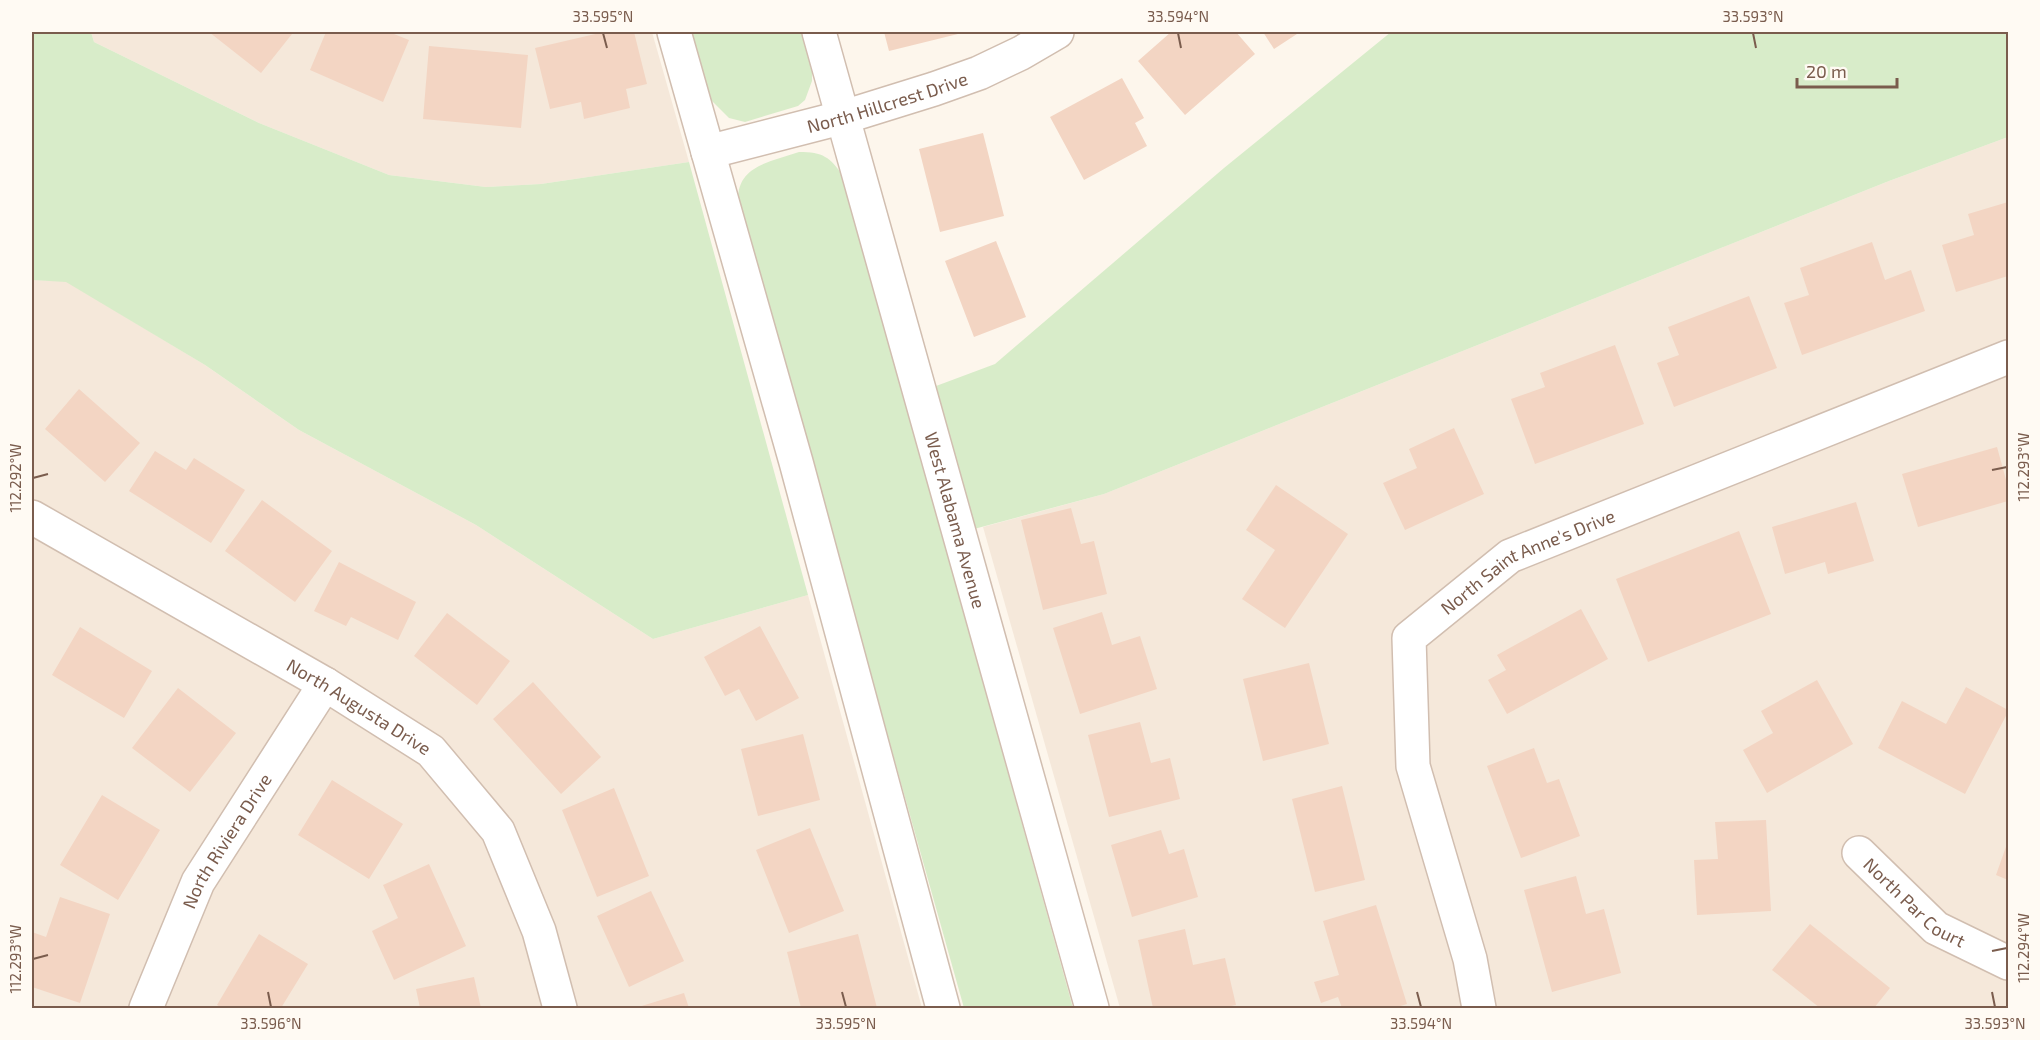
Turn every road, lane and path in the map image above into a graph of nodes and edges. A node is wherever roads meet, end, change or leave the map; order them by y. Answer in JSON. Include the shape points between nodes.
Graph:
{"nodes":[{"id":1,"x":674,"y":32,"type":"edge"},
{"id":2,"x":819,"y":32,"type":"edge"},
{"id":3,"x":1057,"y":32,"type":"edge"},
{"id":4,"x":844,"y":117,"type":"junction"},
{"id":5,"x":708,"y":152,"type":"junction"},
{"id":6,"x":2008,"y":357,"type":"edge"},
{"id":7,"x":32,"y":517,"type":"edge"},
{"id":8,"x":325,"y":684,"type":"junction"},
{"id":9,"x":1859,"y":853,"type":"dead end"},
{"id":10,"x":2008,"y":963,"type":"edge"},
{"id":11,"x":146,"y":1008,"type":"edge"},
{"id":12,"x":560,"y":1008,"type":"edge"},
{"id":13,"x":943,"y":1008,"type":"edge"},
{"id":14,"x":1092,"y":1008,"type":"edge"},
{"id":15,"x":1479,"y":1008,"type":"edge"}],
"edges":[{"from":1,"to":5,"type":"street"},
{"from":2,"to":4,"type":"street","name":"West Alabama Avenue"},
{"from":3,"to":4,"type":"street","name":"North Hillcrest Drive","via":[[978,73]]},
{"from":4,"to":5,"type":"street","name":"North Hillcrest Drive"},
{"from":4,"to":14,"type":"street","name":"West Alabama Avenue"},
{"from":5,"to":13,"type":"street"},
{"from":6,"to":15,"type":"street","name":"North Saint Anne's Drive","via":[[1510,556],[1408,638],[1413,766],[1470,959]]},
{"from":7,"to":8,"type":"street","name":"North Augusta Drive"},
{"from":8,"to":11,"type":"street","name":"North Riviera Drive","via":[[198,882]]},
{"from":8,"to":12,"type":"street","name":"North Augusta Drive","via":[[431,751],[498,831],[538,931]]},
{"from":9,"to":10,"type":"street","name":"North Par Court","via":[[1936,928]]}]}
